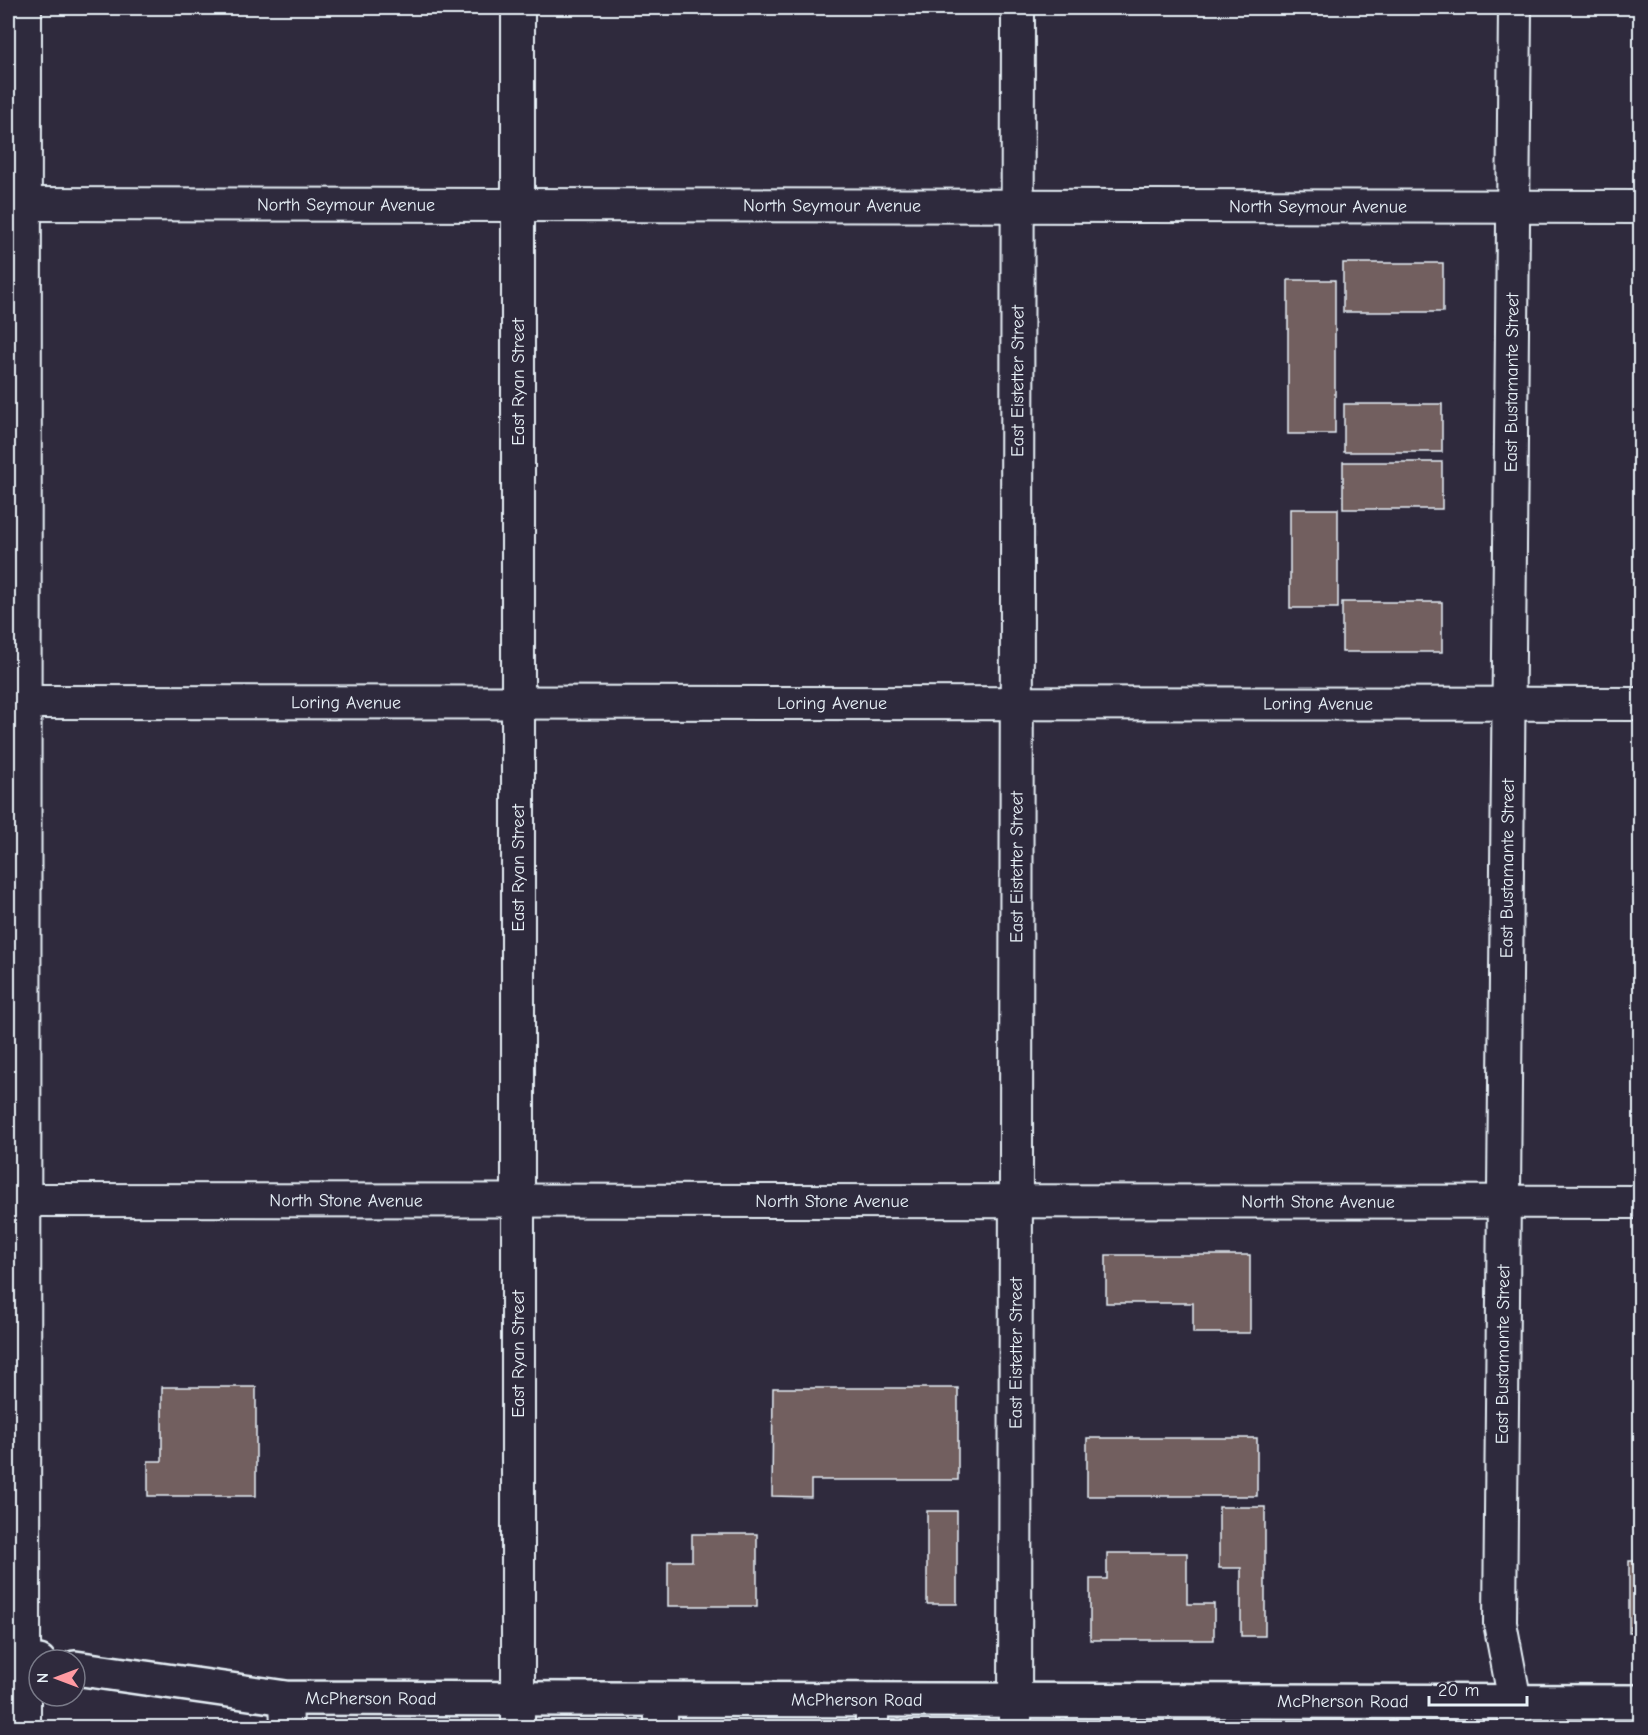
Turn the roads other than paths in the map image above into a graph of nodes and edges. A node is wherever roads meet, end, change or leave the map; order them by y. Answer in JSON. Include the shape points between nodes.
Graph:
{"nodes":[{"id":1,"x":26,"y":8,"type":"edge"},
{"id":2,"x":518,"y":8,"type":"edge"},
{"id":3,"x":1018,"y":8,"type":"edge"},
{"id":4,"x":1515,"y":8,"type":"edge"},
{"id":5,"x":24,"y":204,"type":"junction"},
{"id":6,"x":518,"y":205,"type":"junction"},
{"id":7,"x":1018,"y":206,"type":"junction"},
{"id":8,"x":1513,"y":207,"type":"junction"},
{"id":9,"x":1641,"y":207,"type":"edge"},
{"id":10,"x":24,"y":702,"type":"junction"},
{"id":11,"x":518,"y":703,"type":"junction"},
{"id":12,"x":1017,"y":703,"type":"junction"},
{"id":13,"x":1508,"y":704,"type":"junction"},
{"id":14,"x":1641,"y":704,"type":"edge"},
{"id":15,"x":24,"y":1200,"type":"junction"},
{"id":16,"x":518,"y":1201,"type":"junction"},
{"id":17,"x":1016,"y":1202,"type":"junction"},
{"id":18,"x":1504,"y":1202,"type":"junction"},
{"id":19,"x":1641,"y":1202,"type":"edge"},
{"id":20,"x":16,"y":1325,"type":"edge"},
{"id":21,"x":16,"y":1419,"type":"edge"},
{"id":22,"x":23,"y":1660,"type":"edge"},
{"id":23,"x":87,"y":1670,"type":"edge"},
{"id":24,"x":1641,"y":1702,"type":"edge"},
{"id":25,"x":287,"y":1713,"type":"edge"},
{"id":26,"x":518,"y":1713,"type":"edge"},
{"id":27,"x":661,"y":1713,"type":"edge"},
{"id":28,"x":872,"y":1714,"type":"edge"},
{"id":29,"x":1015,"y":1714,"type":"edge"},
{"id":30,"x":1515,"y":1715,"type":"edge"},
{"id":31,"x":24,"y":1728,"type":"edge"}],
"edges":[{"from":1,"to":5,"type":"street"},
{"from":2,"to":6,"type":"street","name":"East Ryan Street"},
{"from":3,"to":7,"type":"street","name":"East Eistetter Street"},
{"from":4,"to":8,"type":"street","name":"East Bustamante Street"},
{"from":5,"to":6,"type":"street","name":"North Seymour Avenue"},
{"from":5,"to":10,"type":"street"},
{"from":6,"to":7,"type":"street","name":"North Seymour Avenue"},
{"from":6,"to":11,"type":"street","name":"East Ryan Street"},
{"from":7,"to":8,"type":"street","name":"North Seymour Avenue"},
{"from":7,"to":12,"type":"street","name":"East Eistetter Street"},
{"from":8,"to":9,"type":"street","name":"North Seymour Avenue"},
{"from":8,"to":13,"type":"street","name":"East Bustamante Street"},
{"from":10,"to":11,"type":"street","name":"Loring Avenue"},
{"from":10,"to":15,"type":"street"},
{"from":11,"to":12,"type":"street","name":"Loring Avenue"},
{"from":11,"to":16,"type":"street","name":"East Ryan Street"},
{"from":12,"to":13,"type":"street","name":"Loring Avenue"},
{"from":12,"to":17,"type":"street","name":"East Eistetter Street"},
{"from":13,"to":14,"type":"street","name":"Loring Avenue"},
{"from":13,"to":18,"type":"street","name":"East Bustamante Street"},
{"from":15,"to":16,"type":"street","name":"North Stone Avenue"},
{"from":15,"to":20,"type":"street"},
{"from":16,"to":17,"type":"street","name":"North Stone Avenue"},
{"from":16,"to":26,"type":"street","name":"East Ryan Street"},
{"from":17,"to":18,"type":"street","name":"North Stone Avenue"},
{"from":17,"to":29,"type":"street","name":"East Eistetter Street"},
{"from":18,"to":19,"type":"street","name":"North Stone Avenue"},
{"from":18,"to":30,"type":"street","name":"East Bustamante Street","via":[[1500,1623]]},
{"from":20,"to":21,"type":"street"},
{"from":21,"to":22,"type":"street"},
{"from":22,"to":31,"type":"street"},
{"from":23,"to":25,"type":"main road","name":"McPherson Road"},
{"from":24,"to":30,"type":"main road","name":"McPherson Road"},
{"from":25,"to":26,"type":"main road","name":"McPherson Road"},
{"from":26,"to":27,"type":"main road","name":"McPherson Road"},
{"from":27,"to":28,"type":"main road","name":"McPherson Road"},
{"from":28,"to":29,"type":"main road","name":"McPherson Road"},
{"from":29,"to":30,"type":"main road","name":"McPherson Road"}]}
